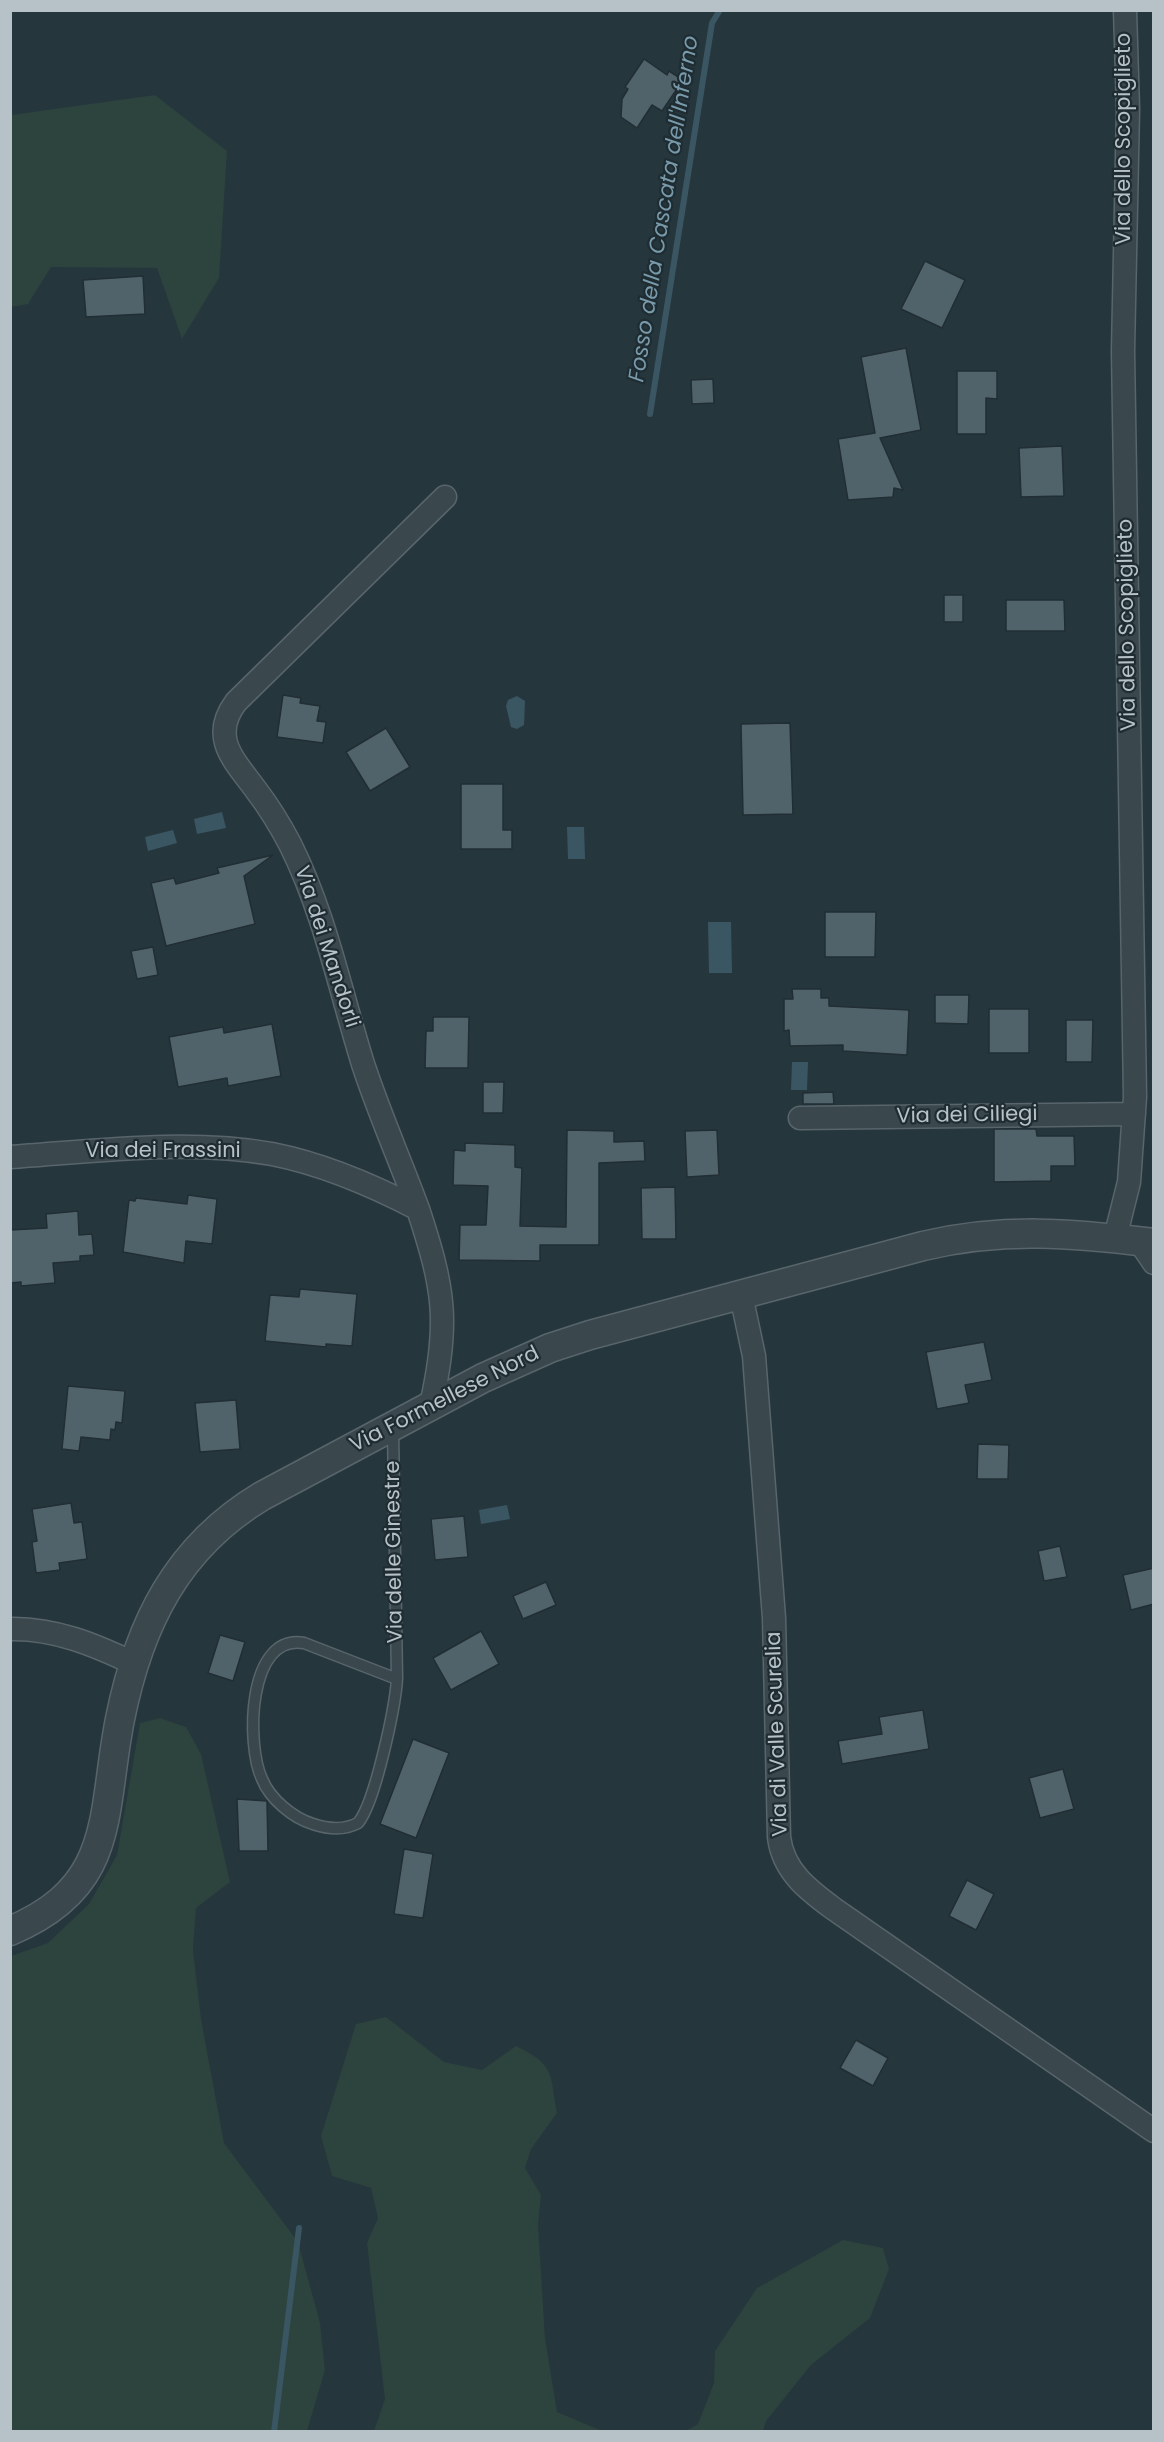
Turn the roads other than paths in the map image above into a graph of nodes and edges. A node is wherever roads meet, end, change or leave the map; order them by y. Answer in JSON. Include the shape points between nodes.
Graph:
{"nodes":[{"id":1,"x":1125,"y":10,"type":"edge"},
{"id":2,"x":445,"y":497,"type":"dead end"},
{"id":3,"x":1134,"y":1114,"type":"junction"},
{"id":4,"x":800,"y":1118,"type":"dead end"},
{"id":5,"x":10,"y":1157,"type":"edge"},
{"id":6,"x":418,"y":1209,"type":"junction"},
{"id":7,"x":1140,"y":1246,"type":"edge"},
{"id":8,"x":741,"y":1295,"type":"junction"},
{"id":9,"x":431,"y":1405,"type":"junction"},
{"id":10,"x":393,"y":1425,"type":"junction"},
{"id":11,"x":10,"y":1629,"type":"edge"},
{"id":12,"x":135,"y":1664,"type":"junction"},
{"id":13,"x":398,"y":1679,"type":"junction"},
{"id":14,"x":10,"y":1931,"type":"edge"},
{"id":15,"x":1154,"y":2131,"type":"edge"}],
"edges":[{"from":1,"to":3,"type":"street","name":"Via dello Scopiglieto","via":[[1128,109],[1123,351]]},
{"from":2,"to":6,"type":"street","name":"Via dei Mandorli","via":[[236,702],[225,722],[224,734],[232,757],[271,810],[301,867],[326,933],[371,1088]]},
{"from":3,"to":4,"type":"street","name":"Via dei Ciliegi"},
{"from":3,"to":7,"type":"street","name":"Via dello Scopiglieto","via":[[1129,1182]]},
{"from":5,"to":6,"type":"street","name":"Via dei Frassini","via":[[163,1148],[243,1150],[311,1164],[382,1190]]},
{"from":6,"to":9,"type":"street","name":"Via dei Mandorli","via":[[438,1273],[442,1308],[442,1352]]},
{"from":7,"to":8,"type":"street","name":"Via Formellese Nord","via":[[1024,1232],[970,1236]]},
{"from":8,"to":9,"type":"street","name":"Via Formellese Nord","via":[[562,1344],[483,1377]]},
{"from":8,"to":15,"type":"street","name":"Via di Valle Scurelia","via":[[754,1356],[777,1654],[779,1837],[787,1865],[802,1884],[834,1909]]},
{"from":9,"to":10,"type":"street","name":"Via Formellese Nord"},
{"from":10,"to":12,"type":"street","name":"Via Formellese Nord","via":[[262,1496],[210,1534],[162,1595]]},
{"from":10,"to":13,"type":"lane","name":"Via delle Ginestre"},
{"from":11,"to":12,"type":"street","via":[[71,1637]]},
{"from":12,"to":14,"type":"street","name":"Via Formellese Nord","via":[[96,1852],[82,1878],[58,1905]]},
{"from":13,"to":13,"type":"lane","name":"Via delle Ginestre","via":[[369,1802],[358,1823],[344,1828],[321,1827],[297,1817],[278,1801],[262,1780],[253,1738],[259,1681],[274,1649],[292,1641],[304,1643]]}]}
